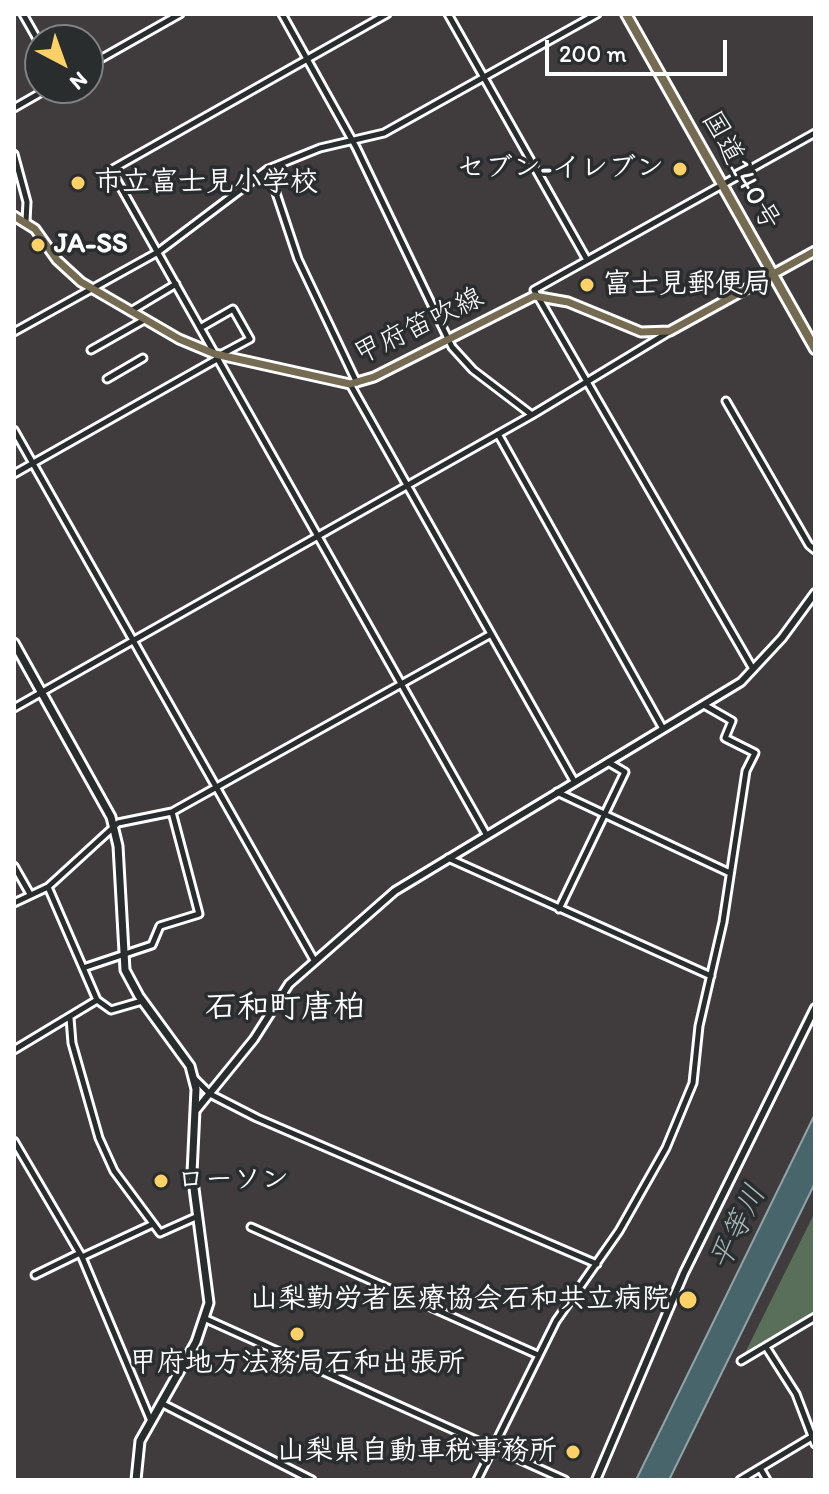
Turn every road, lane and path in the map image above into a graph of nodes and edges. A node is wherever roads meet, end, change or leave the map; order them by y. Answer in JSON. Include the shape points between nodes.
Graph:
{"nodes":[{"id":1,"x":180,"y":14,"type":"edge"},
{"id":2,"x":282,"y":14,"type":"edge"},
{"id":3,"x":387,"y":14,"type":"edge"},
{"id":4,"x":448,"y":14,"type":"edge"},
{"id":5,"x":597,"y":14,"type":"edge"},
{"id":6,"x":626,"y":14,"type":"edge"},
{"id":7,"x":104,"y":57,"type":"edge"},
{"id":8,"x":307,"y":59,"type":"junction"},
{"id":9,"x":483,"y":77,"type":"junction"},
{"id":10,"x":815,"y":133,"type":"edge"},
{"id":11,"x":351,"y":141,"type":"junction"},
{"id":12,"x":14,"y":154,"type":"edge"},
{"id":13,"x":268,"y":169,"type":"junction"},
{"id":14,"x":723,"y":187,"type":"junction"},
{"id":15,"x":14,"y":216,"type":"edge"},
{"id":16,"x":26,"y":221,"type":"junction"},
{"id":17,"x":815,"y":251,"type":"edge"},
{"id":18,"x":158,"y":252,"type":"junction"},
{"id":19,"x":587,"y":260,"type":"junction"},
{"id":20,"x":773,"y":274,"type":"junction"},
{"id":21,"x":176,"y":284,"type":"junction"},
{"id":22,"x":90,"y":288,"type":"junction"},
{"id":23,"x":534,"y":296,"type":"junction"},
{"id":24,"x":131,"y":311,"type":"junction"},
{"id":25,"x":145,"y":319,"type":"junction"},
{"id":26,"x":200,"y":328,"type":"junction"},
{"id":27,"x":670,"y":331,"type":"junction"},
{"id":28,"x":14,"y":332,"type":"edge"},
{"id":29,"x":448,"y":339,"type":"junction"},
{"id":30,"x":815,"y":349,"type":"edge"},
{"id":31,"x":91,"y":350,"type":"dead end"},
{"id":32,"x":217,"y":356,"type":"junction"},
{"id":33,"x":143,"y":358,"type":"dead end"},
{"id":34,"x":107,"y":379,"type":"dead end"},
{"id":35,"x":585,"y":382,"type":"junction"},
{"id":36,"x":353,"y":384,"type":"junction"},
{"id":37,"x":726,"y":401,"type":"dead end"},
{"id":38,"x":532,"y":415,"type":"junction"},
{"id":39,"x":14,"y":430,"type":"edge"},
{"id":40,"x":498,"y":434,"type":"junction"},
{"id":41,"x":33,"y":463,"type":"junction"},
{"id":42,"x":14,"y":474,"type":"edge"},
{"id":43,"x":406,"y":484,"type":"junction"},
{"id":44,"x":318,"y":535,"type":"junction"},
{"id":45,"x":815,"y":550,"type":"edge"},
{"id":46,"x":815,"y":593,"type":"edge"},
{"id":47,"x":815,"y":600,"type":"edge"},
{"id":48,"x":491,"y":634,"type":"junction"},
{"id":49,"x":134,"y":640,"type":"junction"},
{"id":50,"x":14,"y":643,"type":"edge"},
{"id":51,"x":754,"y":670,"type":"junction"},
{"id":52,"x":401,"y":684,"type":"junction"},
{"id":53,"x":42,"y":692,"type":"junction"},
{"id":54,"x":702,"y":704,"type":"junction"},
{"id":55,"x":14,"y":708,"type":"edge"},
{"id":56,"x":662,"y":727,"type":"junction"},
{"id":57,"x":607,"y":762,"type":"junction"},
{"id":58,"x":574,"y":781,"type":"junction"},
{"id":59,"x":217,"y":787,"type":"junction"},
{"id":60,"x":556,"y":792,"type":"junction"},
{"id":61,"x":172,"y":812,"type":"junction"},
{"id":62,"x":603,"y":814,"type":"junction"},
{"id":63,"x":114,"y":827,"type":"junction"},
{"id":64,"x":486,"y":834,"type":"junction"},
{"id":65,"x":447,"y":857,"type":"junction"},
{"id":66,"x":14,"y":866,"type":"edge"},
{"id":67,"x":730,"y":873,"type":"junction"},
{"id":68,"x":48,"y":887,"type":"junction"},
{"id":69,"x":30,"y":894,"type":"junction"},
{"id":70,"x":14,"y":903,"type":"edge"},
{"id":71,"x":559,"y":909,"type":"junction"},
{"id":72,"x":122,"y":955,"type":"junction"},
{"id":73,"x":314,"y":960,"type":"junction"},
{"id":74,"x":83,"y":968,"type":"junction"},
{"id":75,"x":711,"y":976,"type":"junction"},
{"id":76,"x":97,"y":1000,"type":"junction"},
{"id":77,"x":142,"y":1001,"type":"junction"},
{"id":78,"x":815,"y":1008,"type":"edge"},
{"id":79,"x":70,"y":1018,"type":"junction"},
{"id":80,"x":14,"y":1050,"type":"edge"},
{"id":81,"x":194,"y":1078,"type":"junction"},
{"id":82,"x":210,"y":1094,"type":"junction"},
{"id":83,"x":197,"y":1109,"type":"junction"},
{"id":84,"x":14,"y":1141,"type":"edge"},
{"id":85,"x":198,"y":1216,"type":"junction"},
{"id":86,"x":153,"y":1224,"type":"junction"},
{"id":87,"x":251,"y":1227,"type":"dead end"},
{"id":88,"x":80,"y":1256,"type":"junction"},
{"id":89,"x":597,"y":1264,"type":"junction"},
{"id":90,"x":35,"y":1275,"type":"dead end"},
{"id":91,"x":815,"y":1317,"type":"edge"},
{"id":92,"x":206,"y":1319,"type":"junction"},
{"id":93,"x":766,"y":1347,"type":"junction"},
{"id":94,"x":538,"y":1355,"type":"junction"},
{"id":95,"x":741,"y":1361,"type":"dead end"},
{"id":96,"x":161,"y":1403,"type":"junction"},
{"id":97,"x":151,"y":1421,"type":"junction"},
{"id":98,"x":813,"y":1436,"type":"edge"},
{"id":99,"x":815,"y":1444,"type":"edge"},
{"id":100,"x":492,"y":1448,"type":"junction"},
{"id":101,"x":760,"y":1468,"type":"junction"},
{"id":102,"x":136,"y":1480,"type":"edge"},
{"id":103,"x":312,"y":1480,"type":"edge"},
{"id":104,"x":477,"y":1480,"type":"edge"},
{"id":105,"x":565,"y":1480,"type":"edge"},
{"id":106,"x":596,"y":1480,"type":"edge"},
{"id":107,"x":740,"y":1480,"type":"edge"},
{"id":108,"x":767,"y":1480,"type":"edge"}],
"edges":[{"from":1,"to":7,"type":"street"},
{"from":2,"to":8,"type":"street"},
{"from":3,"to":8,"type":"street"},
{"from":4,"to":9,"type":"street"},
{"from":5,"to":9,"type":"street"},
{"from":6,"to":14,"type":"highway","name":"国道140号"},
{"from":8,"to":11,"type":"street"},
{"from":8,"to":18,"type":"street","via":[[111,170]]},
{"from":9,"to":11,"type":"street","via":[[384,133]]},
{"from":9,"to":19,"type":"street"},
{"from":10,"to":14,"type":"street"},
{"from":11,"to":13,"type":"street"},
{"from":11,"to":29,"type":"street"},
{"from":12,"to":16,"type":"street","via":[[27,202]]},
{"from":13,"to":18,"type":"street"},
{"from":13,"to":36,"type":"street","via":[[298,259]]},
{"from":14,"to":19,"type":"street"},
{"from":14,"to":20,"type":"highway","name":"国道140号"},
{"from":15,"to":16,"type":"main road","name":"甲府笛吹線"},
{"from":16,"to":22,"type":"main road","name":"甲府笛吹線","via":[[71,274]]},
{"from":17,"to":20,"type":"main road"},
{"from":18,"to":21,"type":"street"},
{"from":18,"to":22,"type":"street"},
{"from":19,"to":23,"type":"street","via":[[534,290]]},
{"from":20,"to":27,"type":"main road"},
{"from":20,"to":30,"type":"highway","name":"国道140号"},
{"from":21,"to":24,"type":"street"},
{"from":21,"to":26,"type":"street"},
{"from":22,"to":24,"type":"main road","name":"甲府笛吹線"},
{"from":22,"to":28,"type":"street"},
{"from":23,"to":27,"type":"main road","via":[[568,302],[641,332]]},
{"from":23,"to":29,"type":"main road","name":"甲府笛吹線"},
{"from":23,"to":35,"type":"street"},
{"from":24,"to":25,"type":"main road","name":"甲府笛吹線"},
{"from":25,"to":31,"type":"street"},
{"from":25,"to":32,"type":"main road","name":"甲府笛吹線"},
{"from":26,"to":32,"type":"street"},
{"from":26,"to":32,"type":"street","via":[[233,309],[250,339]]},
{"from":27,"to":35,"type":"street"},
{"from":29,"to":36,"type":"main road","name":"甲府笛吹線"},
{"from":29,"to":38,"type":"street","via":[[473,370]]},
{"from":32,"to":36,"type":"main road","name":"甲府笛吹線"},
{"from":32,"to":41,"type":"street"},
{"from":32,"to":44,"type":"street"},
{"from":33,"to":34,"type":"street"},
{"from":35,"to":38,"type":"street"},
{"from":35,"to":51,"type":"street"},
{"from":36,"to":43,"type":"street"},
{"from":37,"to":45,"type":"street"},
{"from":38,"to":40,"type":"street"},
{"from":39,"to":41,"type":"street"},
{"from":40,"to":43,"type":"street"},
{"from":40,"to":56,"type":"street"},
{"from":41,"to":42,"type":"street"},
{"from":41,"to":49,"type":"street"},
{"from":43,"to":44,"type":"street"},
{"from":43,"to":48,"type":"street"},
{"from":44,"to":49,"type":"street"},
{"from":44,"to":52,"type":"street"},
{"from":46,"to":47,"type":"street"},
{"from":46,"to":51,"type":"street"},
{"from":48,"to":52,"type":"street"},
{"from":48,"to":58,"type":"street"},
{"from":49,"to":53,"type":"street"},
{"from":49,"to":59,"type":"street"},
{"from":50,"to":53,"type":"main road"},
{"from":51,"to":54,"type":"street"},
{"from":52,"to":59,"type":"street"},
{"from":52,"to":64,"type":"street"},
{"from":53,"to":55,"type":"street"},
{"from":53,"to":63,"type":"main road"},
{"from":54,"to":56,"type":"street"},
{"from":54,"to":67,"type":"street","via":[[732,721],[725,738],[755,753],[746,771]]},
{"from":56,"to":57,"type":"street"},
{"from":57,"to":58,"type":"street"},
{"from":57,"to":62,"type":"street","via":[[625,772]]},
{"from":58,"to":60,"type":"street"},
{"from":59,"to":61,"type":"street"},
{"from":59,"to":73,"type":"street"},
{"from":60,"to":62,"type":"street"},
{"from":60,"to":64,"type":"street"},
{"from":61,"to":63,"type":"street"},
{"from":61,"to":72,"type":"street","via":[[199,914],[160,926],[152,945]]},
{"from":62,"to":67,"type":"street"},
{"from":62,"to":71,"type":"street"},
{"from":63,"to":68,"type":"street"},
{"from":63,"to":72,"type":"main road"},
{"from":64,"to":65,"type":"street"},
{"from":65,"to":71,"type":"street"},
{"from":65,"to":73,"type":"street","via":[[395,891]]},
{"from":66,"to":69,"type":"street"},
{"from":67,"to":75,"type":"street"},
{"from":68,"to":69,"type":"street"},
{"from":68,"to":74,"type":"street"},
{"from":69,"to":70,"type":"street"},
{"from":71,"to":75,"type":"street"},
{"from":72,"to":74,"type":"street"},
{"from":72,"to":77,"type":"main road"},
{"from":73,"to":82,"type":"street","via":[[289,984]]},
{"from":74,"to":76,"type":"street"},
{"from":75,"to":89,"type":"street","via":[[688,1096],[666,1148]]},
{"from":76,"to":77,"type":"street","via":[[111,1010]]},
{"from":76,"to":79,"type":"street"},
{"from":77,"to":81,"type":"main road"},
{"from":78,"to":106,"type":"street","via":[[684,1273]]},
{"from":79,"to":80,"type":"street"},
{"from":79,"to":86,"type":"street","via":[[99,1138],[114,1171]]},
{"from":81,"to":82,"type":"street"},
{"from":81,"to":83,"type":"main road"},
{"from":82,"to":83,"type":"street"},
{"from":82,"to":89,"type":"street"},
{"from":83,"to":85,"type":"main road","via":[[192,1161]]},
{"from":84,"to":88,"type":"street"},
{"from":85,"to":86,"type":"street","via":[[160,1233]]},
{"from":85,"to":92,"type":"main road","via":[[209,1291]]},
{"from":86,"to":88,"type":"street"},
{"from":87,"to":94,"type":"street"},
{"from":88,"to":90,"type":"street"},
{"from":88,"to":97,"type":"street"},
{"from":89,"to":94,"type":"street"},
{"from":91,"to":93,"type":"street"},
{"from":92,"to":96,"type":"main road"},
{"from":92,"to":100,"type":"street"},
{"from":93,"to":95,"type":"street"},
{"from":93,"to":98,"type":"street","via":[[796,1394]]},
{"from":94,"to":100,"type":"street"},
{"from":96,"to":97,"type":"main road"},
{"from":96,"to":103,"type":"street"},
{"from":97,"to":102,"type":"main road","via":[[138,1449]]},
{"from":98,"to":99,"type":"street"},
{"from":98,"to":101,"type":"street"},
{"from":100,"to":104,"type":"street"},
{"from":100,"to":105,"type":"street"},
{"from":101,"to":107,"type":"street"},
{"from":101,"to":108,"type":"street"}]}
